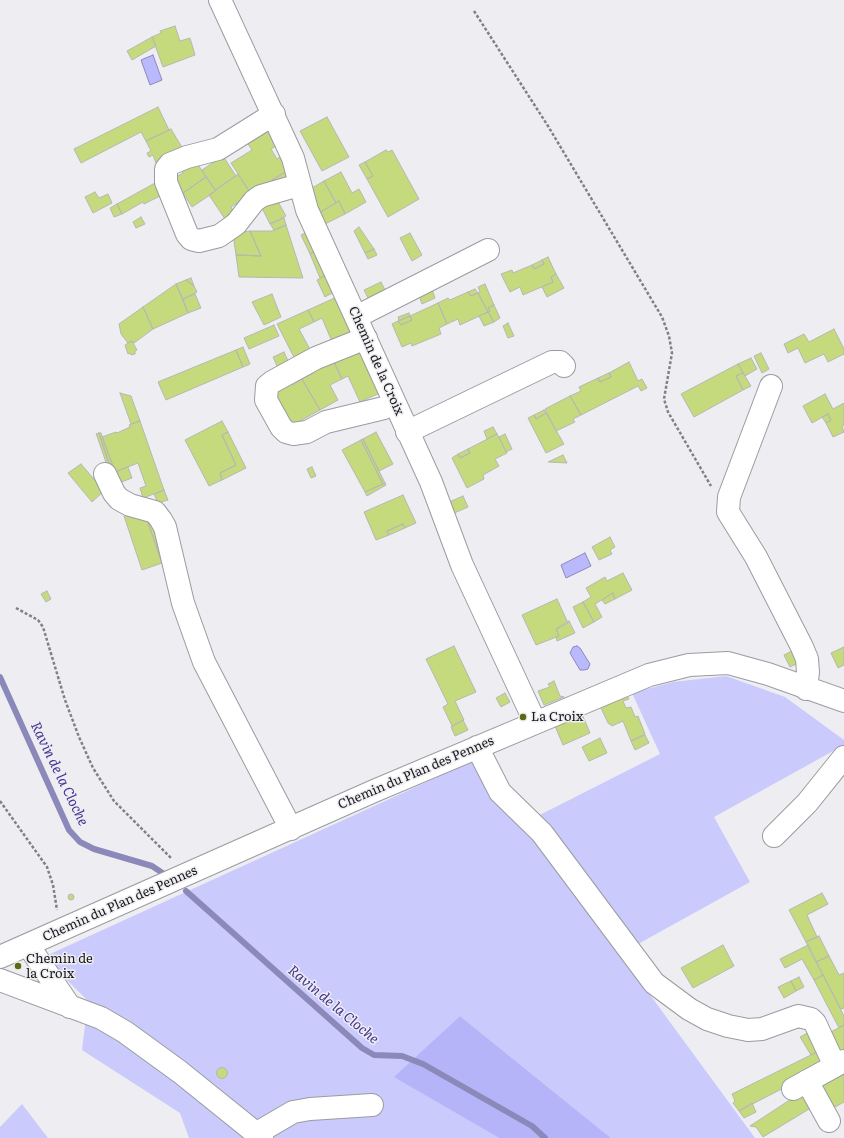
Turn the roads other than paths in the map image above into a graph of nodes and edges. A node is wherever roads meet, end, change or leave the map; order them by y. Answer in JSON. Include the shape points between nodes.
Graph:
{"nodes":[{"id":1,"x":220,"y":0,"type":"edge"},
{"id":2,"x":274,"y":114,"type":"junction"},
{"id":3,"x":299,"y":185,"type":"junction"},
{"id":4,"x":488,"y":250,"type":"dead end"},
{"id":5,"x":356,"y":317,"type":"junction"},
{"id":6,"x":366,"y":338,"type":"junction"},
{"id":7,"x":564,"y":366,"type":"dead end"},
{"id":8,"x":771,"y":386,"type":"dead end"},
{"id":9,"x":394,"y":403,"type":"junction"},
{"id":10,"x":407,"y":432,"type":"junction"},
{"id":11,"x":105,"y":474,"type":"dead end"},
{"id":12,"x":806,"y":689,"type":"junction"},
{"id":13,"x":844,"y":701,"type":"edge"},
{"id":14,"x":535,"y":722,"type":"junction"},
{"id":15,"x":477,"y":747,"type":"junction"},
{"id":16,"x":844,"y":758,"type":"edge"},
{"id":17,"x":291,"y":828,"type":"junction"},
{"id":18,"x":774,"y":836,"type":"dead end"},
{"id":19,"x":28,"y":945,"type":"junction"},
{"id":20,"x":0,"y":957,"type":"edge"},
{"id":21,"x":0,"y":980,"type":"edge"},
{"id":22,"x":70,"y":1007,"type":"junction"},
{"id":23,"x":840,"y":1063,"type":"edge"},
{"id":24,"x":372,"y":1105,"type":"dead end"},
{"id":25,"x":829,"y":1121,"type":"dead end"},
{"id":26,"x":260,"y":1136,"type":"edge"}],
"edges":[{"from":1,"to":2,"type":"street","name":"Chemin de la Croix"},
{"from":2,"to":3,"type":"street","name":"Chemin de la Croix","via":[[293,158]]},
{"from":2,"to":3,"type":"street","via":[[218,149],[170,164],[166,169],[166,182],[187,234],[191,239],[199,241],[219,236],[236,224],[261,196]]},
{"from":3,"to":5,"type":"street","name":"Chemin de la Croix","via":[[306,210]]},
{"from":4,"to":5,"type":"street"},
{"from":5,"to":6,"type":"street","name":"Chemin de la Croix"},
{"from":6,"to":9,"type":"street","name":"Chemin de la Croix"},
{"from":6,"to":9,"type":"street","via":[[316,358],[272,382],[267,386],[266,400],[281,428],[293,434],[308,432],[326,422],[384,408]]},
{"from":7,"to":10,"type":"street","via":[[560,362],[552,362]]},
{"from":8,"to":12,"type":"street","via":[[727,506],[730,519],[756,557],[802,647],[807,659]]},
{"from":9,"to":10,"type":"street","name":"Chemin de la Croix"},
{"from":10,"to":14,"type":"street","name":"Chemin de la Croix","via":[[431,482],[462,565]]},
{"from":11,"to":17,"type":"street","via":[[114,493],[120,499],[130,505],[155,512],[162,520],[183,603],[204,662]]},
{"from":12,"to":13,"type":"street","name":"Chemin du Plan des Pennes"},
{"from":12,"to":14,"type":"street","name":"Chemin du Plan des Pennes","via":[[768,674],[728,663],[689,665],[649,675]]},
{"from":14,"to":15,"type":"street","name":"Chemin du Plan des Pennes"},
{"from":15,"to":17,"type":"street","name":"Chemin du Plan des Pennes"},
{"from":15,"to":23,"type":"street","via":[[500,792],[542,833],[654,983],[689,1009],[728,1026],[748,1030],[762,1029],[794,1017],[810,1019]]},
{"from":16,"to":18,"type":"street","via":[[802,808]]},
{"from":17,"to":19,"type":"street","name":"Chemin du Plan des Pennes"},
{"from":19,"to":20,"type":"street","name":"Chemin du Plan des Pennes"},
{"from":19,"to":22,"type":"street"},
{"from":21,"to":22,"type":"street"},
{"from":22,"to":26,"type":"street","via":[[101,1018],[125,1032]]},
{"from":23,"to":25,"type":"street","via":[[800,1085]]},
{"from":24,"to":26,"type":"street","via":[[293,1112]]}]}
